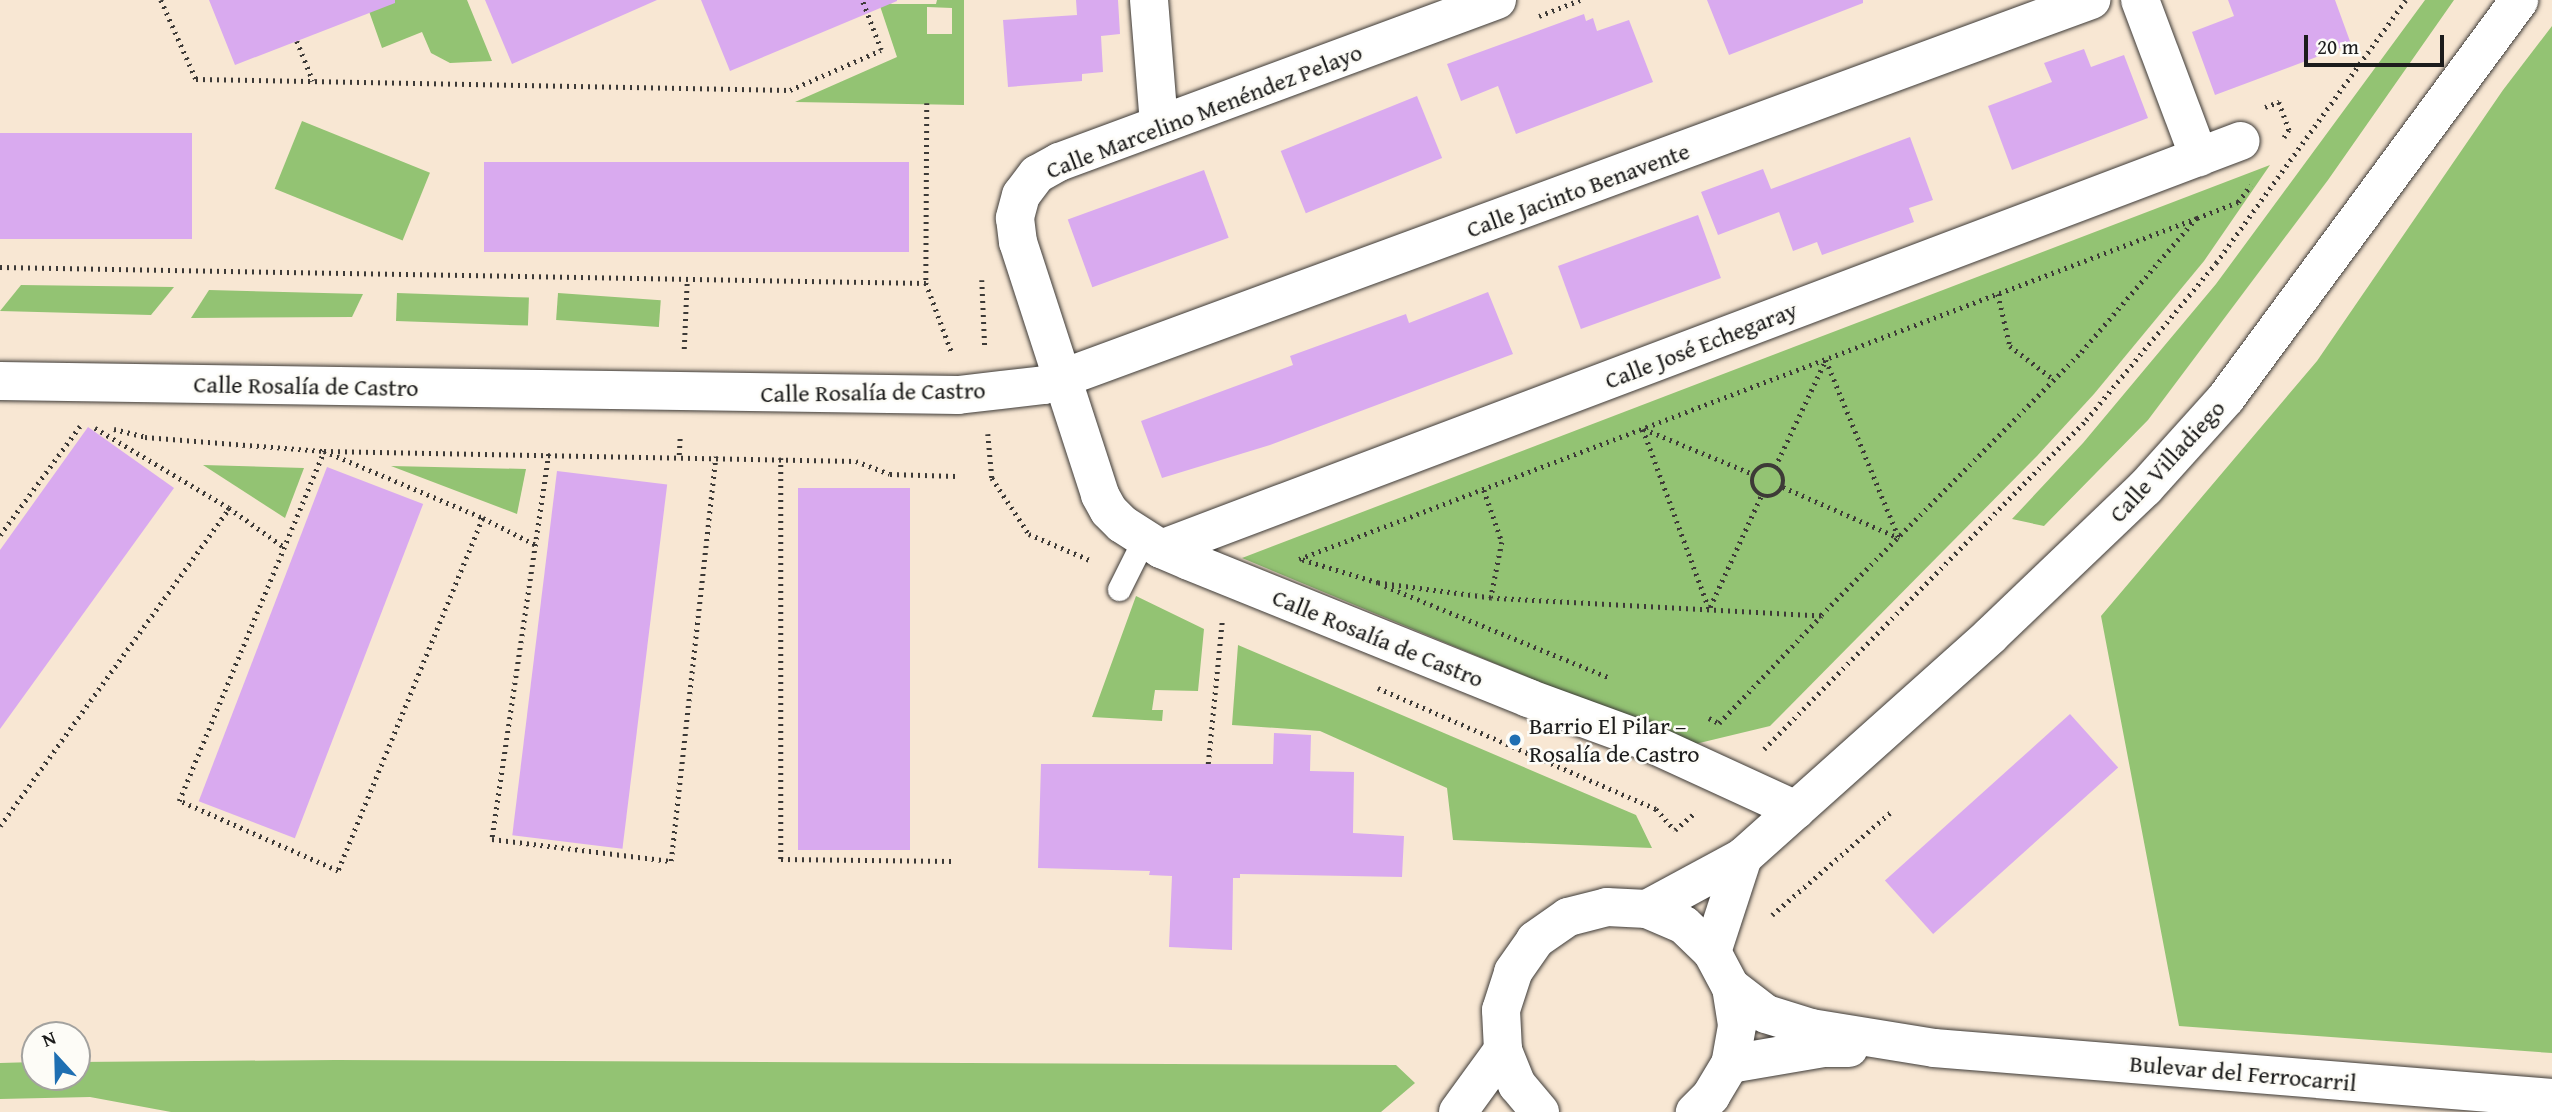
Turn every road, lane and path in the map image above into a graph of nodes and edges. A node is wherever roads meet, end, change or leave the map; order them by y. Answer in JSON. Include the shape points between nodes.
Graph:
{"nodes":[{"id":1,"x":162,"y":0,"type":"edge"},
{"id":2,"x":862,"y":0,"type":"edge"},
{"id":3,"x":1149,"y":0,"type":"edge"},
{"id":4,"x":1497,"y":0,"type":"edge"},
{"id":5,"x":2091,"y":0,"type":"edge"},
{"id":6,"x":2140,"y":0,"type":"edge"},
{"id":7,"x":2406,"y":0,"type":"edge"},
{"id":8,"x":2511,"y":6,"type":"edge"},
{"id":9,"x":297,"y":41,"type":"dead end"},
{"id":10,"x":313,"y":81,"type":"junction"},
{"id":11,"x":927,"y":103,"type":"dead end"},
{"id":12,"x":1159,"y":125,"type":"junction"},
{"id":13,"x":2241,"y":141,"type":"dead end"},
{"id":14,"x":2199,"y":157,"type":"junction"},
{"id":15,"x":0,"y":267,"type":"edge"},
{"id":16,"x":926,"y":283,"type":"junction"},
{"id":17,"x":1998,"y":294,"type":"junction"},
{"id":18,"x":1826,"y":360,"type":"junction"},
{"id":19,"x":2053,"y":379,"type":"junction"},
{"id":20,"x":1065,"y":380,"type":"junction"},
{"id":21,"x":0,"y":381,"type":"edge"},
{"id":22,"x":953,"y":395,"type":"junction"},
{"id":23,"x":75,"y":420,"type":"dead end"},
{"id":24,"x":84,"y":421,"type":"junction"},
{"id":25,"x":1643,"y":429,"type":"junction"},
{"id":26,"x":324,"y":451,"type":"junction"},
{"id":27,"x":550,"y":454,"type":"junction"},
{"id":28,"x":716,"y":456,"type":"junction"},
{"id":29,"x":781,"y":458,"type":"junction"},
{"id":30,"x":1775,"y":467,"type":"junction"},
{"id":31,"x":1754,"y":474,"type":"junction"},
{"id":32,"x":956,"y":476,"type":"dead end"},
{"id":33,"x":1783,"y":487,"type":"junction"},
{"id":34,"x":1484,"y":490,"type":"junction"},
{"id":35,"x":1761,"y":496,"type":"junction"},
{"id":36,"x":229,"y":508,"type":"junction"},
{"id":37,"x":483,"y":518,"type":"junction"},
{"id":38,"x":0,"y":535,"type":"edge"},
{"id":39,"x":1899,"y":538,"type":"junction"},
{"id":40,"x":1153,"y":544,"type":"junction"},
{"id":41,"x":536,"y":545,"type":"junction"},
{"id":42,"x":284,"y":547,"type":"junction"},
{"id":43,"x":1378,"y":583,"type":"junction"},
{"id":44,"x":1119,"y":589,"type":"dead end"},
{"id":45,"x":1491,"y":598,"type":"junction"},
{"id":46,"x":1709,"y":608,"type":"junction"},
{"id":47,"x":1821,"y":616,"type":"junction"},
{"id":48,"x":1222,"y":620,"type":"dead end"},
{"id":49,"x":1618,"y":681,"type":"dead end"},
{"id":50,"x":1707,"y":718,"type":"dead end"},
{"id":51,"x":1769,"y":744,"type":"dead end"},
{"id":52,"x":1208,"y":764,"type":"dead end"},
{"id":53,"x":1796,"y":810,"type":"junction"},
{"id":54,"x":1891,"y":812,"type":"dead end"},
{"id":55,"x":0,"y":826,"type":"edge"},
{"id":56,"x":1743,"y":857,"type":"junction"},
{"id":57,"x":952,"y":861,"type":"dead end"},
{"id":58,"x":1647,"y":909,"type":"junction"},
{"id":59,"x":1766,"y":920,"type":"dead end"},
{"id":60,"x":1712,"y":952,"type":"junction"},
{"id":61,"x":1731,"y":987,"type":"junction"},
{"id":62,"x":1934,"y":1048,"type":"junction"},
{"id":63,"x":1503,"y":1050,"type":"junction"},
{"id":64,"x":1730,"y":1064,"type":"junction"},
{"id":65,"x":2552,"y":1098,"type":"edge"},
{"id":66,"x":1458,"y":1112,"type":"edge"},
{"id":67,"x":1540,"y":1112,"type":"edge"},
{"id":68,"x":1695,"y":1112,"type":"edge"}],
"edges":[{"from":1,"to":10,"type":"path","via":[[196,79]]},
{"from":2,"to":10,"type":"path","via":[[881,50],[790,90]]},
{"from":3,"to":12,"type":"main road"},
{"from":4,"to":12,"type":"main road","name":"Calle Marcelino Menéndez Pelayo"},
{"from":5,"to":20,"type":"main road","name":"Calle Jacinto Benavente"},
{"from":6,"to":14,"type":"main road"},
{"from":7,"to":51,"type":"path","via":[[2216,263],[2086,420]]},
{"from":8,"to":53,"type":"main road","name":"Calle Villadiego","via":[[2225,398],[2146,488]]},
{"from":9,"to":10,"type":"path"},
{"from":11,"to":16,"type":"path"},
{"from":12,"to":20,"type":"main road","name":"Calle Marcelino Menéndez Pelayo","via":[[1059,162],[1037,174],[1021,195],[1015,218],[1018,242]]},
{"from":13,"to":14,"type":"main road","name":"Calle José Echegaray"},
{"from":14,"to":40,"type":"main road","name":"Calle José Echegaray"},
{"from":15,"to":16,"type":"path"},
{"from":16,"to":22,"type":"path","via":[[953,356]]},
{"from":17,"to":18,"type":"path"},
{"from":17,"to":19,"type":"path","via":[[2010,346]]},
{"from":17,"to":19,"type":"path","via":[[2197,218]]},
{"from":18,"to":25,"type":"path"},
{"from":18,"to":30,"type":"path"},
{"from":18,"to":39,"type":"path"},
{"from":19,"to":39,"type":"path"},
{"from":20,"to":22,"type":"main road","name":"Calle Rosalía de Castro"},
{"from":20,"to":40,"type":"main road","name":"Calle Rosalía de Castro","via":[[1100,495],[1109,511]]},
{"from":21,"to":22,"type":"main road","name":"Calle Rosalía de Castro"},
{"from":23,"to":24,"type":"path"},
{"from":24,"to":26,"type":"path","via":[[145,437]]},
{"from":24,"to":36,"type":"path"},
{"from":24,"to":38,"type":"path"},
{"from":25,"to":31,"type":"path"},
{"from":25,"to":34,"type":"path"},
{"from":25,"to":46,"type":"path"},
{"from":26,"to":27,"type":"path"},
{"from":26,"to":37,"type":"path"},
{"from":26,"to":42,"type":"path"},
{"from":27,"to":28,"type":"path"},
{"from":27,"to":41,"type":"path"},
{"from":28,"to":29,"type":"path"},
{"from":28,"to":41,"type":"path","via":[[671,861],[492,838]]},
{"from":29,"to":32,"type":"path","via":[[856,461],[890,474]]},
{"from":29,"to":57,"type":"path","via":[[780,859]]},
{"from":30,"to":31,"type":"path","via":[[1765,465]]},
{"from":30,"to":33,"type":"path"},
{"from":31,"to":35,"type":"path","via":[[1753,489]]},
{"from":33,"to":35,"type":"path","via":[[1777,495]]},
{"from":33,"to":39,"type":"path"},
{"from":34,"to":43,"type":"path","via":[[1299,559]]},
{"from":34,"to":45,"type":"path","via":[[1502,542]]},
{"from":35,"to":46,"type":"path"},
{"from":36,"to":42,"type":"path"},
{"from":36,"to":55,"type":"path"},
{"from":37,"to":41,"type":"path"},
{"from":37,"to":42,"type":"path","via":[[338,872],[179,801]]},
{"from":39,"to":47,"type":"path"},
{"from":40,"to":44,"type":"lane"},
{"from":40,"to":53,"type":"main road","name":"Calle Rosalía de Castro","via":[[1528,698],[1648,742]]},
{"from":43,"to":45,"type":"path"},
{"from":43,"to":49,"type":"path"},
{"from":45,"to":46,"type":"path"},
{"from":46,"to":47,"type":"path"},
{"from":47,"to":50,"type":"path","via":[[1719,723]]},
{"from":48,"to":52,"type":"path"},
{"from":53,"to":56,"type":"main road","name":"Calle Villadiego"},
{"from":54,"to":59,"type":"path"},
{"from":56,"to":58,"type":"main road","name":"Calle Villadiego"},
{"from":56,"to":60,"type":"main road"},
{"from":58,"to":60,"type":"main road","via":[[1684,925]]},
{"from":58,"to":63,"type":"main road","via":[[1607,907],[1568,917],[1535,940],[1513,972],[1501,1010]]},
{"from":60,"to":61,"type":"main road"},
{"from":61,"to":62,"type":"main road","name":"Bulevar del Ferrocarril","via":[[1766,1014]]},
{"from":61,"to":64,"type":"main road","via":[[1737,1026]]},
{"from":62,"to":64,"type":"main road","name":"Bulevar del Ferrocarril","via":[[1824,1048]]},
{"from":62,"to":65,"type":"main road","name":"Bulevar del Ferrocarril"},
{"from":63,"to":66,"type":"main road"},
{"from":63,"to":67,"type":"main road","via":[[1517,1085]]},
{"from":64,"to":68,"type":"main road","via":[[1711,1097]]}]}
